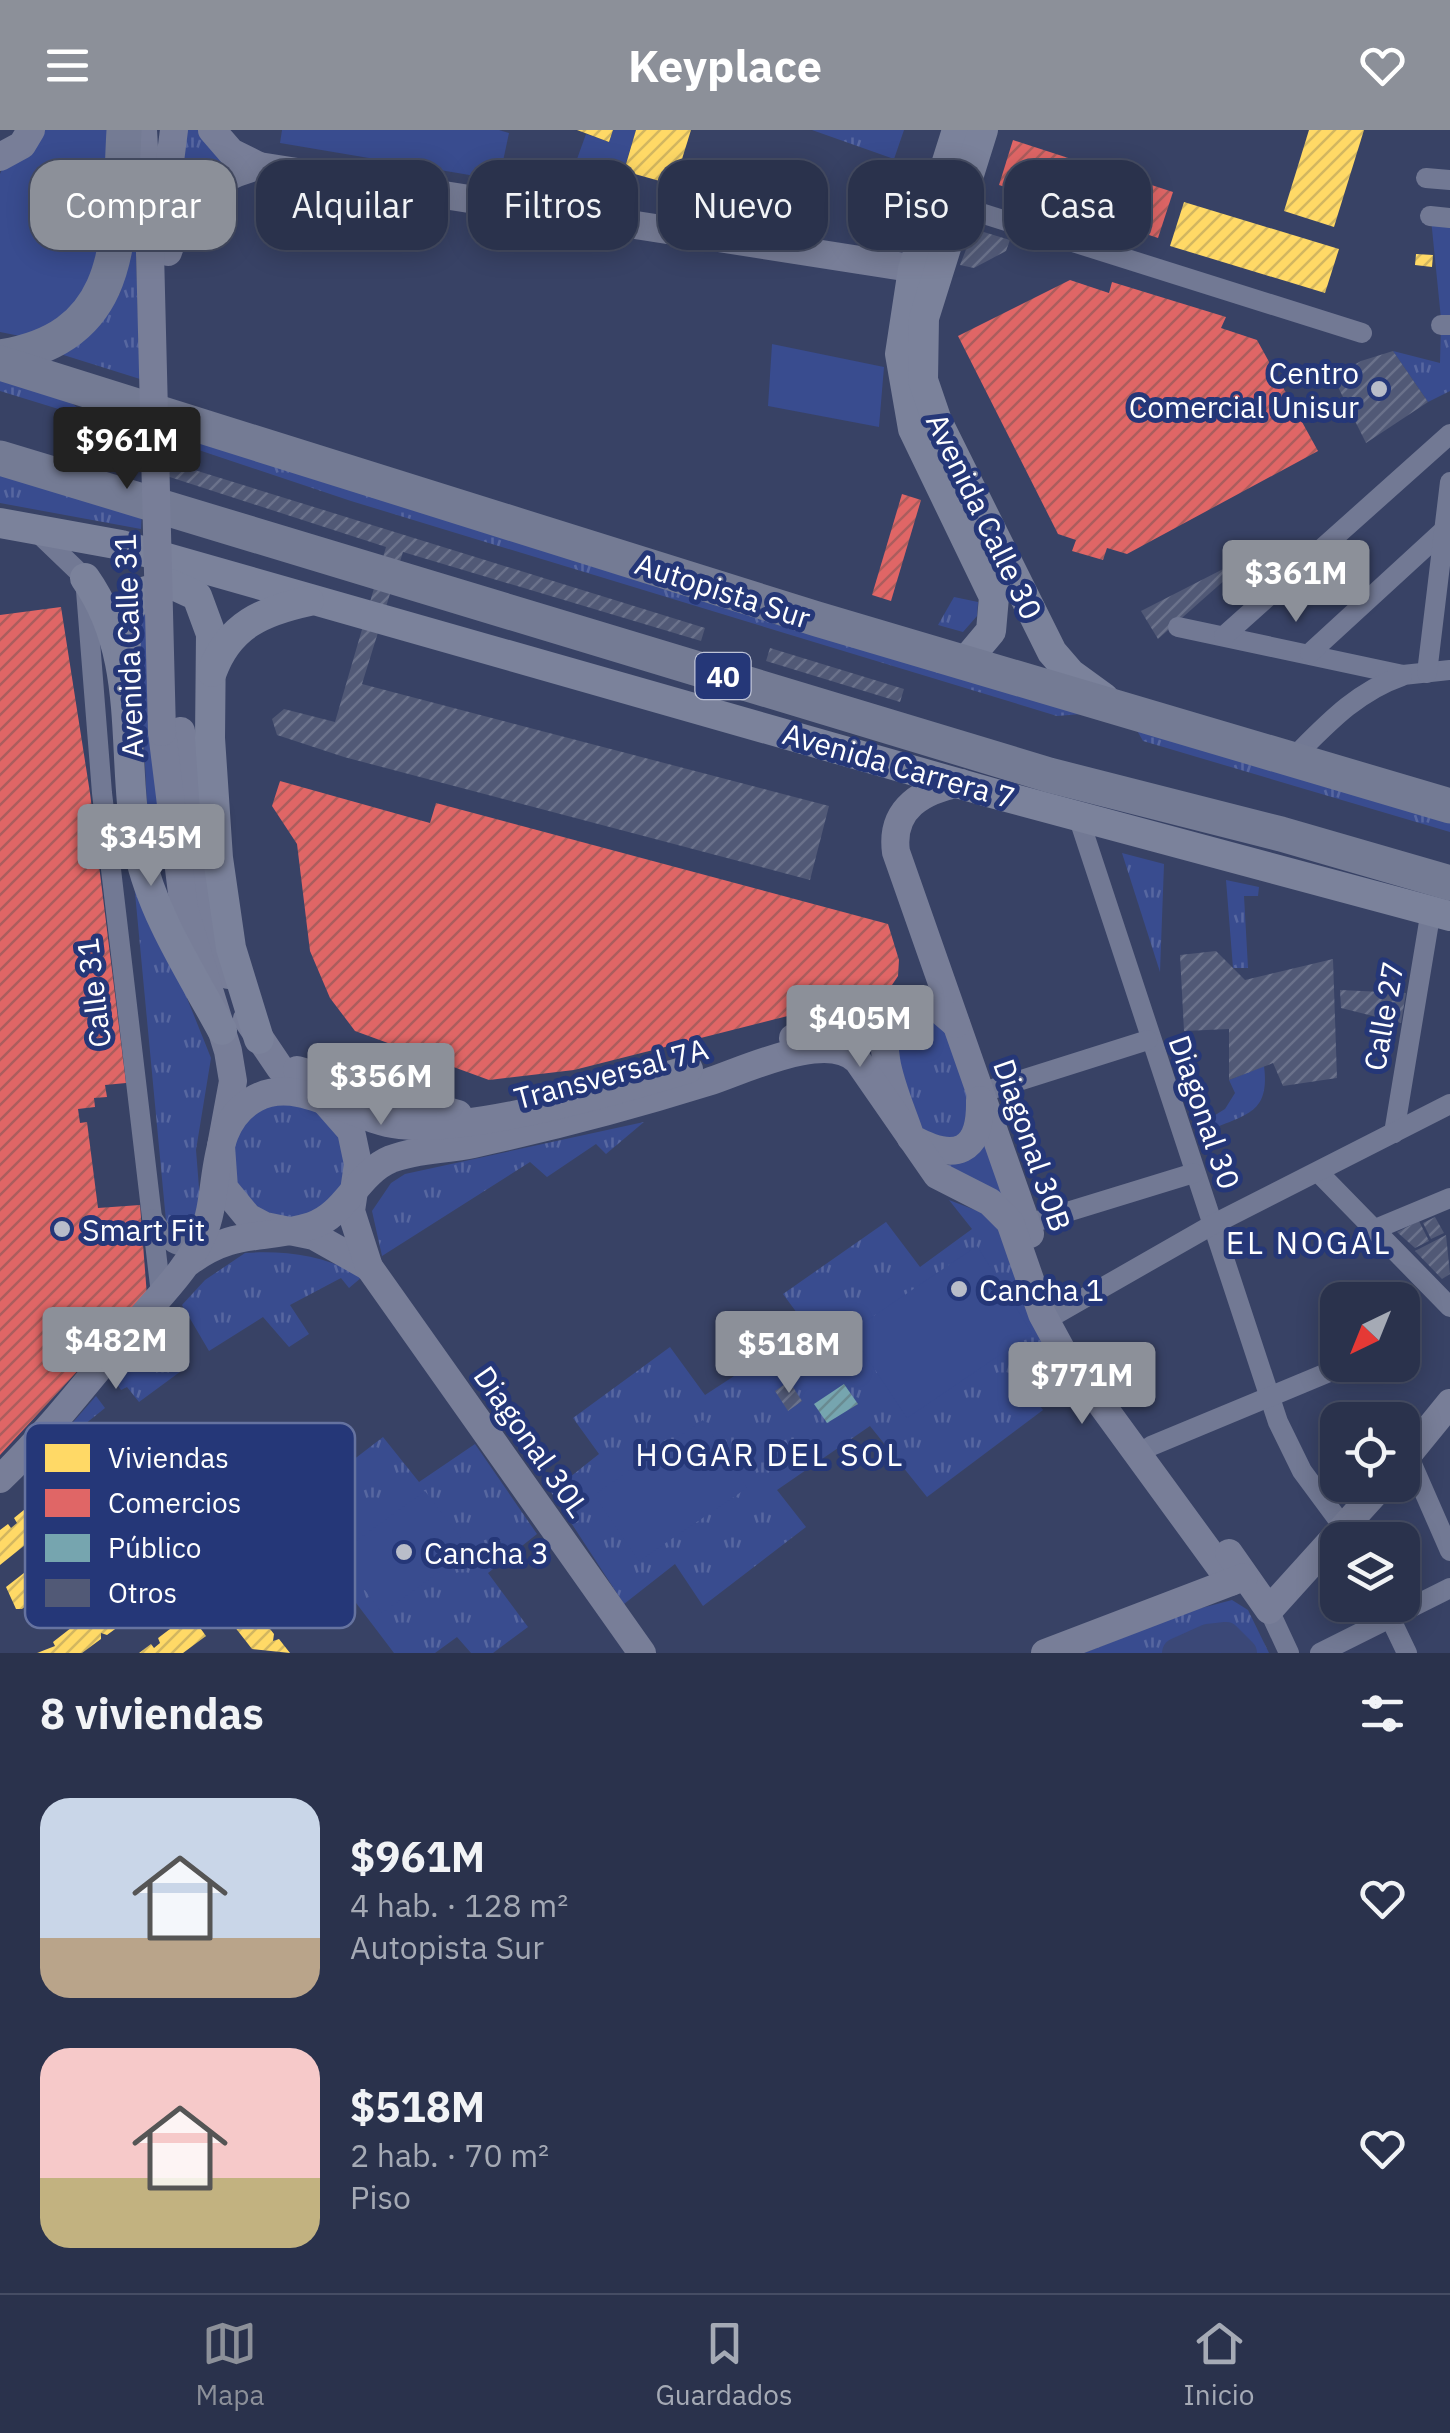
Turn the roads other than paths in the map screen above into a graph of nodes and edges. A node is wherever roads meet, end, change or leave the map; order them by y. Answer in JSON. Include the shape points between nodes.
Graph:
{"nodes":[{"id":1,"x":31,"y":130,"type":"edge"},
{"id":2,"x":124,"y":130,"type":"edge"},
{"id":3,"x":144,"y":130,"type":"edge"},
{"id":4,"x":174,"y":130,"type":"edge"},
{"id":5,"x":212,"y":130,"type":"edge"},
{"id":6,"x":957,"y":130,"type":"edge"},
{"id":7,"x":983,"y":130,"type":"edge"},
{"id":8,"x":4,"y":156,"type":"edge"},
{"id":9,"x":953,"y":160,"type":"edge"},
{"id":10,"x":968,"y":160,"type":"edge"},
{"id":11,"x":256,"y":164,"type":"edge"},
{"id":12,"x":256,"y":167,"type":"edge"},
{"id":13,"x":1426,"y":178,"type":"dead end"},
{"id":14,"x":1450,"y":180,"type":"edge"},
{"id":15,"x":448,"y":196,"type":"edge"},
{"id":16,"x":984,"y":214,"type":"edge"},
{"id":17,"x":931,"y":250,"type":"edge"},
{"id":18,"x":159,"y":252,"type":"junction"},
{"id":19,"x":924,"y":271,"type":"junction"},
{"id":20,"x":1362,"y":332,"type":"dead end"},
{"id":21,"x":0,"y":360,"type":"edge"},
{"id":22,"x":1450,"y":434,"type":"edge"},
{"id":23,"x":0,"y":458,"type":"edge"},
{"id":24,"x":1450,"y":482,"type":"edge"},
{"id":25,"x":0,"y":522,"type":"edge"},
{"id":26,"x":32,"y":528,"type":"junction"},
{"id":27,"x":1444,"y":530,"type":"junction"},
{"id":28,"x":995,"y":566,"type":"junction"},
{"id":29,"x":85,"y":578,"type":"junction"},
{"id":30,"x":309,"y":601,"type":"junction"},
{"id":31,"x":1178,"y":626,"type":"dead end"},
{"id":32,"x":1224,"y":636,"type":"junction"},
{"id":33,"x":1310,"y":653,"type":"junction"},
{"id":34,"x":965,"y":662,"type":"junction"},
{"id":35,"x":124,"y":668,"type":"junction"},
{"id":36,"x":1450,"y":670,"type":"edge"},
{"id":37,"x":1428,"y":673,"type":"junction"},
{"id":38,"x":212,"y":675,"type":"junction"},
{"id":39,"x":1403,"y":675,"type":"junction"},
{"id":40,"x":1111,"y":703,"type":"junction"},
{"id":41,"x":171,"y":731,"type":"junction"},
{"id":42,"x":1294,"y":758,"type":"junction"},
{"id":43,"x":961,"y":784,"type":"junction"},
{"id":44,"x":1450,"y":806,"type":"edge"},
{"id":45,"x":1078,"y":816,"type":"junction"},
{"id":46,"x":1444,"y":903,"type":"edge"},
{"id":47,"x":894,"y":1010,"type":"junction"},
{"id":48,"x":956,"y":1024,"type":"junction"},
{"id":49,"x":222,"y":1030,"type":"junction"},
{"id":50,"x":1148,"y":1040,"type":"junction"},
{"id":51,"x":264,"y":1046,"type":"junction"},
{"id":52,"x":980,"y":1094,"type":"junction"},
{"id":53,"x":322,"y":1098,"type":"junction"},
{"id":54,"x":1450,"y":1104,"type":"edge"},
{"id":55,"x":494,"y":1117,"type":"junction"},
{"id":56,"x":1394,"y":1133,"type":"junction"},
{"id":57,"x":910,"y":1138,"type":"junction"},
{"id":58,"x":221,"y":1146,"type":"junction"},
{"id":59,"x":1318,"y":1172,"type":"junction"},
{"id":60,"x":1194,"y":1173,"type":"junction"},
{"id":61,"x":353,"y":1187,"type":"junction"},
{"id":62,"x":1450,"y":1198,"type":"edge"},
{"id":63,"x":152,"y":1217,"type":"junction"},
{"id":64,"x":1212,"y":1225,"type":"junction"},
{"id":65,"x":1020,"y":1227,"type":"junction"},
{"id":66,"x":290,"y":1229,"type":"junction"},
{"id":67,"x":1373,"y":1230,"type":"junction"},
{"id":68,"x":195,"y":1250,"type":"junction"},
{"id":69,"x":369,"y":1267,"type":"junction"},
{"id":70,"x":162,"y":1294,"type":"junction"},
{"id":71,"x":1450,"y":1307,"type":"edge"},
{"id":72,"x":1058,"y":1314,"type":"junction"},
{"id":73,"x":1320,"y":1376,"type":"edge"},
{"id":74,"x":1270,"y":1397,"type":"junction"},
{"id":75,"x":1450,"y":1403,"type":"edge"},
{"id":76,"x":48,"y":1423,"type":"edge"},
{"id":77,"x":1420,"y":1441,"type":"edge"},
{"id":78,"x":1151,"y":1446,"type":"junction"},
{"id":79,"x":25,"y":1450,"type":"edge"},
{"id":80,"x":0,"y":1478,"type":"edge"},
{"id":81,"x":1420,"y":1488,"type":"edge"},
{"id":82,"x":1341,"y":1522,"type":"edge"},
{"id":83,"x":1450,"y":1551,"type":"edge"},
{"id":84,"x":1320,"y":1562,"type":"edge"},
{"id":85,"x":1238,"y":1579,"type":"junction"},
{"id":86,"x":1450,"y":1588,"type":"edge"},
{"id":87,"x":1420,"y":1599,"type":"edge"},
{"id":88,"x":1269,"y":1610,"type":"junction"},
{"id":89,"x":1371,"y":1622,"type":"edge"},
{"id":90,"x":1392,"y":1622,"type":"edge"},
{"id":91,"x":642,"y":1653,"type":"edge"},
{"id":92,"x":1045,"y":1653,"type":"edge"},
{"id":93,"x":1288,"y":1653,"type":"edge"},
{"id":94,"x":1320,"y":1653,"type":"edge"},
{"id":95,"x":1407,"y":1653,"type":"edge"}],
"edges":[{"from":1,"to":8,"type":"main road"},
{"from":2,"to":21,"type":"highway","via":[[108,284],[66,334]]},
{"from":3,"to":18,"type":"main road","name":"Avenida Calle 31"},
{"from":4,"to":18,"type":"main road","name":"Avenida Calle 31"},
{"from":5,"to":11,"type":"main road","via":[[231,152]]},
{"from":6,"to":9,"type":"main road","name":"Avenida Calle 30"},
{"from":7,"to":10,"type":"main road","name":"Avenida Calle 30"},
{"from":12,"to":18,"type":"main road","via":[[205,188]]},
{"from":13,"to":14,"type":"street"},
{"from":15,"to":19,"type":"main road"},
{"from":16,"to":20,"type":"street"},
{"from":17,"to":19,"type":"main road","name":"Avenida Calle 30"},
{"from":18,"to":41,"type":"main road","name":"Avenida Calle 31","bridge":true},
{"from":19,"to":28,"type":"main road","name":"Avenida Calle 30","via":[[900,354],[906,406],[920,446]]},
{"from":21,"to":34,"type":"highway","name":"Autopista Sur"},
{"from":22,"to":32,"type":"street"},
{"from":23,"to":46,"type":"highway","number":"40","via":[[1048,775]]},
{"from":24,"to":27,"type":"street"},
{"from":25,"to":26,"type":"main road","name":"Avenida Carrera 7"},
{"from":26,"to":29,"type":"street"},
{"from":26,"to":30,"type":"main road","name":"Avenida Carrera 7","via":[[121,545]]},
{"from":27,"to":33,"type":"street"},
{"from":27,"to":37,"type":"street"},
{"from":28,"to":34,"type":"main road","name":"Avenida Calle 30","via":[[994,619]]},
{"from":28,"to":40,"type":"main road","name":"Avenida Calle 30","via":[[1060,664]]},
{"from":29,"to":35,"type":"main road","via":[[105,609]]},
{"from":29,"to":63,"type":"street","name":"Calle 31","via":[[102,793]]},
{"from":30,"to":38,"type":"main road","via":[[236,630]]},
{"from":30,"to":43,"type":"main road","name":"Avenida Carrera 7"},
{"from":31,"to":32,"type":"street"},
{"from":32,"to":33,"type":"street"},
{"from":33,"to":39,"type":"street"},
{"from":34,"to":40,"type":"highway","name":"Autopista Sur"},
{"from":35,"to":38,"type":"main road","via":[[132,602],[150,587],[171,584],[204,606]]},
{"from":35,"to":49,"type":"main road","via":[[142,864]]},
{"from":36,"to":37,"type":"street"},
{"from":37,"to":39,"type":"street"},
{"from":38,"to":51,"type":"main road","via":[[218,858],[231,948]]},
{"from":39,"to":42,"type":"street","via":[[1342,708]]},
{"from":40,"to":42,"type":"highway","name":"Autopista Sur"},
{"from":41,"to":49,"type":"main road","name":"Avenida Calle 31","via":[[184,909]]},
{"from":41,"to":51,"type":"main road","name":"Avenida Calle 31","via":[[210,924],[244,1014]]},
{"from":42,"to":44,"type":"highway","name":"Autopista Sur"},
{"from":43,"to":45,"type":"main road","name":"Avenida Carrera 7"},
{"from":43,"to":48,"type":"main road","name":"Diagonal 30B","via":[[915,799],[894,840]]},
{"from":45,"to":46,"type":"main road","name":"Avenida Carrera 7"},
{"from":45,"to":50,"type":"street","name":"Diagonal 30"},
{"from":46,"to":56,"type":"street","name":"Calle 27"},
{"from":47,"to":48,"type":"main road","name":"Transversal 7A","via":[[926,1003]]},
{"from":47,"to":55,"type":"main road","name":"Transversal 7A"},
{"from":47,"to":57,"type":"main road","via":[[884,1047]]},
{"from":48,"to":52,"type":"main road","name":"Diagonal 30B"},
{"from":49,"to":58,"type":"main road","name":"Avenida Calle 31","via":[[232,1081]]},
{"from":50,"to":52,"type":"street"},
{"from":50,"to":60,"type":"street","name":"Diagonal 30"},
{"from":51,"to":53,"type":"main road","name":"Avenida Calle 31","via":[[289,1077]]},
{"from":51,"to":55,"type":"main road","via":[[309,1075],[408,1103]]},
{"from":52,"to":57,"type":"main road","via":[[978,1132],[965,1148],[940,1152]]},
{"from":52,"to":65,"type":"main road","name":"Diagonal 30B"},
{"from":53,"to":55,"type":"main road","name":"Transversal 7A","via":[[346,1112],[399,1125],[454,1126]]},
{"from":53,"to":58,"type":"main road","via":[[278,1091],[257,1097],[239,1110]]},
{"from":53,"to":61,"type":"main road","name":"Avenida Calle 31","via":[[342,1116],[357,1147]]},
{"from":54,"to":56,"type":"street"},
{"from":56,"to":59,"type":"street"},
{"from":57,"to":61,"type":"main road","name":"Transversal 7A","via":[[852,1055],[828,1047],[659,1097],[400,1156]]},
{"from":57,"to":65,"type":"main road","via":[[945,1182],[990,1202]]},
{"from":58,"to":66,"type":"main road","name":"Avenida Calle 31","via":[[224,1188],[234,1204],[265,1226]]},
{"from":58,"to":68,"type":"main road","via":[[212,1215]]},
{"from":59,"to":64,"type":"street"},
{"from":59,"to":67,"type":"street"},
{"from":60,"to":64,"type":"street","name":"Diagonal 30"},
{"from":60,"to":65,"type":"street"},
{"from":61,"to":66,"type":"main road","name":"Transversal 7A","via":[[325,1220]]},
{"from":61,"to":69,"type":"main road","name":"Avenida Calle 31","via":[[351,1211]]},
{"from":62,"to":67,"type":"street"},
{"from":63,"to":68,"type":"street","via":[[176,1246]]},
{"from":63,"to":70,"type":"street","name":"Calle 31"},
{"from":64,"to":72,"type":"street"},
{"from":64,"to":74,"type":"street","name":"Diagonal 30"},
{"from":65,"to":72,"type":"main road","name":"Diagonal 30B"},
{"from":65,"to":85,"type":"main road","name":"Diagonal 30B","via":[[1042,1314],[1061,1349]]},
{"from":66,"to":68,"type":"main road","name":"Transversal 7A"},
{"from":66,"to":69,"type":"main road"},
{"from":67,"to":71,"type":"street"},
{"from":68,"to":70,"type":"main road"},
{"from":69,"to":91,"type":"main road","name":"Diagonal 30L"},
{"from":70,"to":76,"type":"main road"},
{"from":72,"to":78,"type":"main road","name":"Diagonal 30B"},
{"from":73,"to":74,"type":"street"},
{"from":74,"to":78,"type":"street"},
{"from":74,"to":82,"type":"street","name":"Diagonal 30","via":[[1302,1471]]},
{"from":75,"to":77,"type":"main road"},
{"from":78,"to":85,"type":"main road","name":"Diagonal 30B"},
{"from":79,"to":80,"type":"main road"},
{"from":81,"to":83,"type":"street"},
{"from":84,"to":88,"type":"main road"},
{"from":85,"to":88,"type":"main road"},
{"from":85,"to":92,"type":"main road"},
{"from":86,"to":87,"type":"street"},
{"from":88,"to":93,"type":"street"},
{"from":89,"to":94,"type":"street"},
{"from":90,"to":95,"type":"street"}]}
